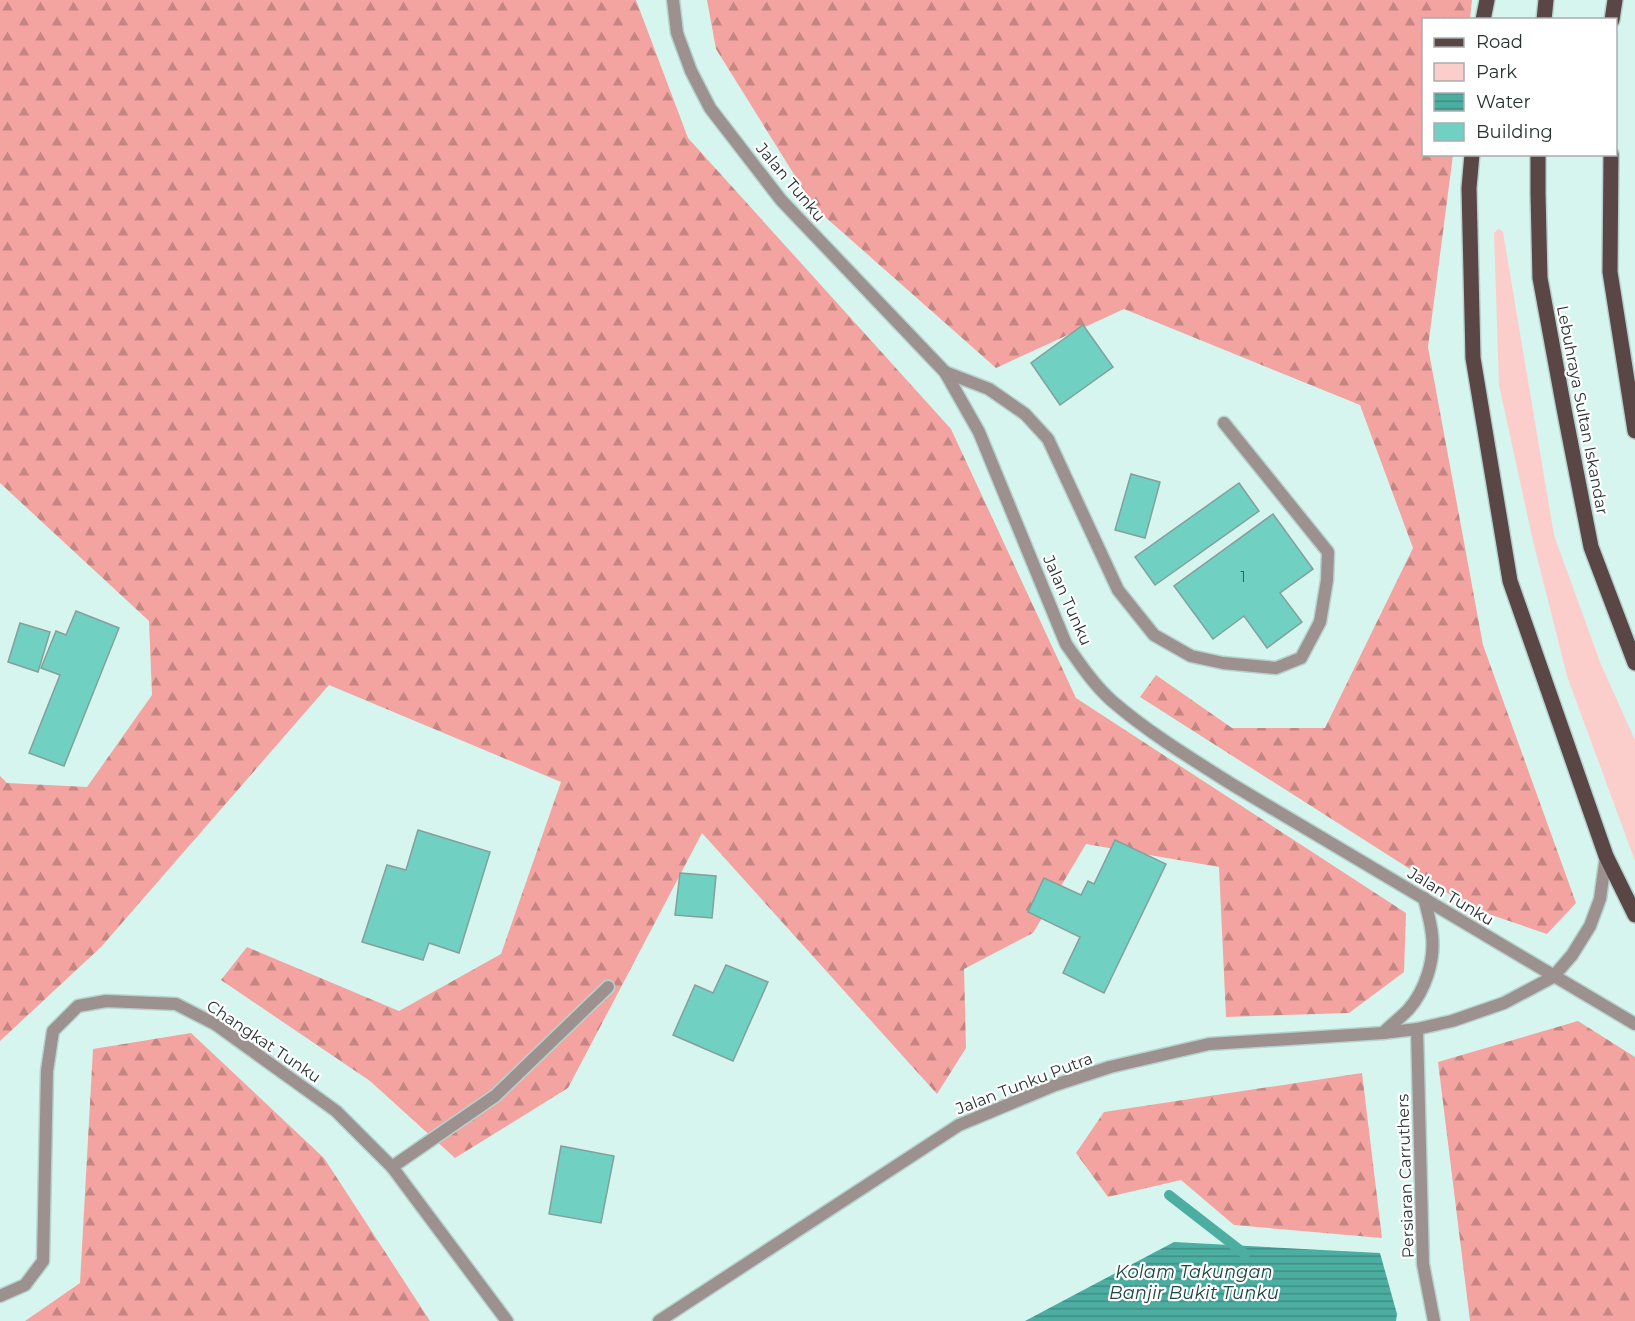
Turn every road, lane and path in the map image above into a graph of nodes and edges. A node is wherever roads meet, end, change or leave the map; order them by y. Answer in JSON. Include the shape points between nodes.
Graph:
{"nodes":[{"id":1,"x":673,"y":0,"type":"edge"},
{"id":2,"x":1486,"y":0,"type":"edge"},
{"id":3,"x":1546,"y":0,"type":"edge"},
{"id":4,"x":1615,"y":0,"type":"edge"},
{"id":5,"x":1483,"y":18,"type":"edge"},
{"id":6,"x":1544,"y":18,"type":"edge"},
{"id":7,"x":1612,"y":18,"type":"edge"},
{"id":8,"x":1472,"y":156,"type":"edge"},
{"id":9,"x":1538,"y":156,"type":"edge"},
{"id":10,"x":1611,"y":156,"type":"edge"},
{"id":11,"x":945,"y":372,"type":"junction"},
{"id":12,"x":1224,"y":423,"type":"dead end"},
{"id":13,"x":1635,"y":431,"type":"edge"},
{"id":14,"x":1635,"y":663,"type":"edge"},
{"id":15,"x":1606,"y":856,"type":"junction"},
{"id":16,"x":1424,"y":898,"type":"junction"},
{"id":17,"x":1635,"y":915,"type":"edge"},
{"id":18,"x":1553,"y":976,"type":"junction"},
{"id":19,"x":608,"y":987,"type":"dead end"},
{"id":20,"x":1635,"y":1024,"type":"edge"},
{"id":21,"x":1417,"y":1029,"type":"junction"},
{"id":22,"x":1383,"y":1033,"type":"junction"},
{"id":23,"x":392,"y":1167,"type":"junction"},
{"id":24,"x":0,"y":1296,"type":"edge"},
{"id":25,"x":507,"y":1321,"type":"edge"},
{"id":26,"x":659,"y":1321,"type":"edge"},
{"id":27,"x":1434,"y":1321,"type":"edge"}],
"edges":[{"from":1,"to":11,"type":"street","name":"Jalan Tunku","via":[[677,33],[710,108],[781,200]]},
{"from":2,"to":5,"type":"main road"},
{"from":3,"to":6,"type":"main road"},
{"from":4,"to":7,"type":"main road"},
{"from":8,"to":15,"type":"main road","via":[[1469,188],[1473,358],[1510,580]]},
{"from":9,"to":14,"type":"main road","name":"Lebuhraya Sultan Iskandar","via":[[1540,278],[1567,425],[1591,547]]},
{"from":10,"to":13,"type":"main road","via":[[1610,272]]},
{"from":11,"to":12,"type":"street","via":[[989,389],[1025,414],[1048,439],[1118,590],[1155,635],[1191,656],[1276,668],[1300,658],[1320,622],[1328,552]]},
{"from":11,"to":16,"type":"street","name":"Jalan Tunku","via":[[979,432],[1066,644],[1087,674],[1112,700],[1168,743]]},
{"from":15,"to":17,"type":"main road"},
{"from":15,"to":18,"type":"street","name":"Jalan Tunku Putra","via":[[1600,898],[1590,926]]},
{"from":16,"to":18,"type":"street","name":"Jalan Tunku"},
{"from":16,"to":22,"type":"street","via":[[1432,935],[1428,974],[1408,1009]]},
{"from":18,"to":20,"type":"street","name":"Jalan Tunku"},
{"from":18,"to":21,"type":"street","name":"Jalan Tunku Putra","via":[[1504,1003]]},
{"from":19,"to":23,"type":"street","via":[[495,1096]]},
{"from":21,"to":22,"type":"street","name":"Jalan Tunku Putra"},
{"from":21,"to":27,"type":"street","name":"Persiaran Carruthers","via":[[1421,1215]]},
{"from":22,"to":26,"type":"street","name":"Jalan Tunku Putra","via":[[1209,1044],[1110,1067],[1055,1085],[959,1125]]},
{"from":23,"to":24,"type":"street","name":"Changkat Tunku","via":[[336,1111],[215,1024],[176,1004],[106,1001],[78,1006],[53,1031],[47,1071],[43,1261],[25,1285]]},
{"from":23,"to":25,"type":"street","name":"Changkat Tunku"}]}
